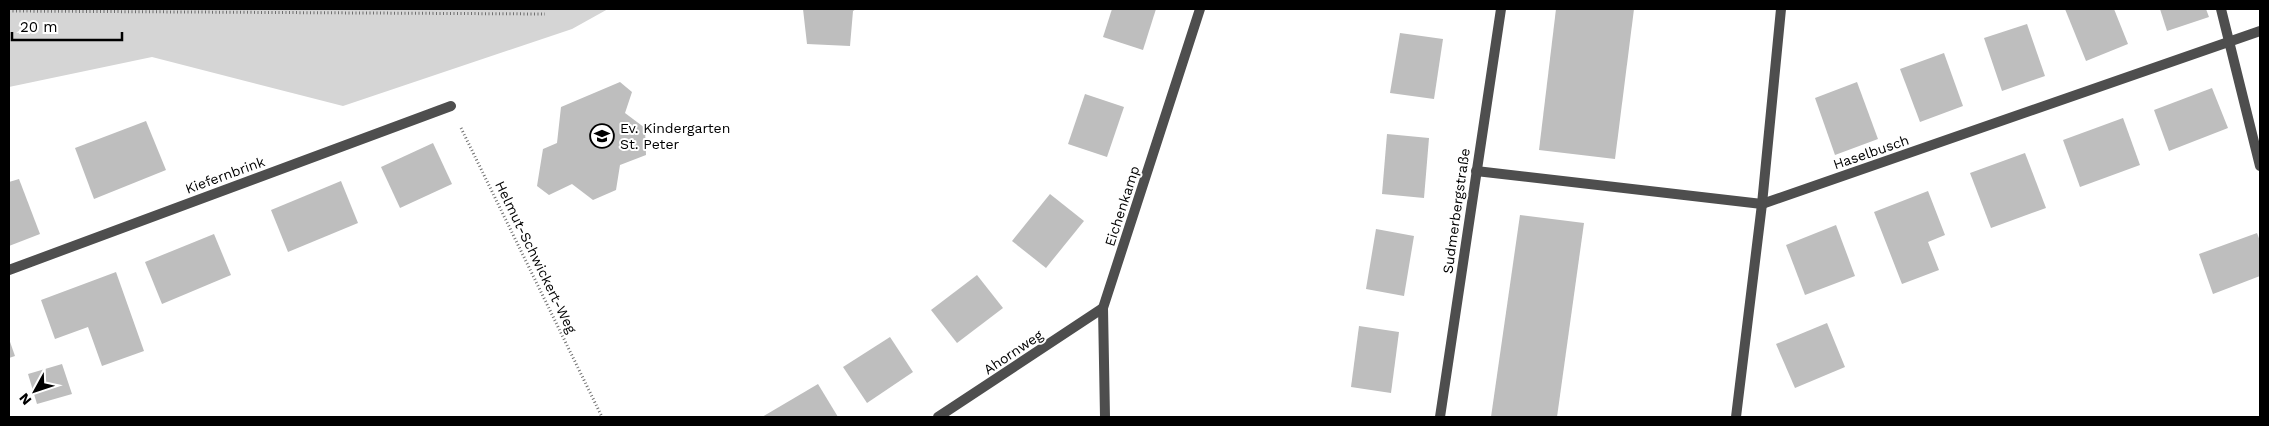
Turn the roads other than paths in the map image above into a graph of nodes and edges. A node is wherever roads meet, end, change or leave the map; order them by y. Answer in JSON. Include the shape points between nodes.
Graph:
{"nodes":[{"id":1,"x":1200,"y":9,"type":"edge"},
{"id":2,"x":1501,"y":9,"type":"edge"},
{"id":3,"x":1781,"y":9,"type":"edge"},
{"id":4,"x":2221,"y":9,"type":"edge"},
{"id":5,"x":2260,"y":31,"type":"edge"},
{"id":6,"x":2231,"y":42,"type":"junction"},
{"id":7,"x":451,"y":106,"type":"road end"},
{"id":8,"x":2260,"y":166,"type":"edge"},
{"id":9,"x":1476,"y":171,"type":"junction"},
{"id":10,"x":1762,"y":204,"type":"junction"},
{"id":11,"x":9,"y":270,"type":"edge"},
{"id":12,"x":1103,"y":308,"type":"junction"},
{"id":13,"x":938,"y":417,"type":"edge"},
{"id":14,"x":1105,"y":417,"type":"edge"},
{"id":15,"x":1440,"y":417,"type":"edge"},
{"id":16,"x":1736,"y":417,"type":"edge"}],
"edges":[{"from":1,"to":12,"type":"street","name":"Eichenkamp"},
{"from":2,"to":9,"type":"street","name":"Sudmerbergstraße"},
{"from":3,"to":10,"type":"street"},
{"from":4,"to":6,"type":"street"},
{"from":5,"to":6,"type":"street","name":"Haselbusch"},
{"from":6,"to":8,"type":"street"},
{"from":6,"to":10,"type":"street","name":"Haselbusch"},
{"from":7,"to":11,"type":"street","name":"Kiefernbrink"},
{"from":9,"to":10,"type":"street","name":"Haselbusch"},
{"from":9,"to":15,"type":"street","name":"Sudmerbergstraße"},
{"from":10,"to":16,"type":"street"},
{"from":12,"to":13,"type":"street","name":"Ahornweg"},
{"from":12,"to":14,"type":"street","name":"Eichenkamp"}]}
